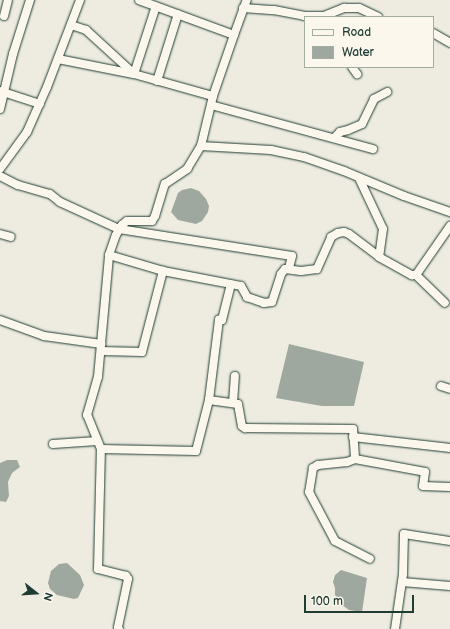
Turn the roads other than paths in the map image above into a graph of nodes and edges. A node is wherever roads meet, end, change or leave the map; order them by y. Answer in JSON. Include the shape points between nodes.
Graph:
{"nodes":[{"id":1,"x":8,"y":0,"type":"edge"},
{"id":2,"x":30,"y":0,"type":"edge"},
{"id":3,"x":80,"y":0,"type":"edge"},
{"id":4,"x":139,"y":0,"type":"edge"},
{"id":5,"x":247,"y":0,"type":"edge"},
{"id":6,"x":156,"y":6,"type":"junction"},
{"id":7,"x":243,"y":8,"type":"junction"},
{"id":8,"x":178,"y":14,"type":"junction"},
{"id":9,"x":4,"y":16,"type":"dead end"},
{"id":10,"x":304,"y":16,"type":"edge"},
{"id":11,"x":304,"y":16,"type":"edge"},
{"id":12,"x":324,"y":16,"type":"edge"},
{"id":13,"x":324,"y":16,"type":"edge"},
{"id":14,"x":376,"y":16,"type":"edge"},
{"id":15,"x":70,"y":25,"type":"junction"},
{"id":16,"x":434,"y":34,"type":"edge"},
{"id":17,"x":234,"y":35,"type":"junction"},
{"id":18,"x":448,"y":41,"type":"edge"},
{"id":19,"x":58,"y":59,"type":"junction"},
{"id":20,"x":134,"y":74,"type":"junction"},
{"id":21,"x":157,"y":81,"type":"junction"},
{"id":22,"x":2,"y":92,"type":"edge"},
{"id":23,"x":387,"y":92,"type":"dead end"},
{"id":24,"x":212,"y":100,"type":"junction"},
{"id":25,"x":40,"y":104,"type":"junction"},
{"id":26,"x":0,"y":109,"type":"edge"},
{"id":27,"x":334,"y":138,"type":"junction"},
{"id":28,"x":201,"y":146,"type":"junction"},
{"id":29,"x":373,"y":149,"type":"dead end"},
{"id":30,"x":0,"y":169,"type":"edge"},
{"id":31,"x":0,"y":176,"type":"edge"},
{"id":32,"x":359,"y":178,"type":"junction"},
{"id":33,"x":450,"y":212,"type":"edge"},
{"id":34,"x":450,"y":226,"type":"edge"},
{"id":35,"x":119,"y":229,"type":"junction"},
{"id":36,"x":0,"y":234,"type":"edge"},
{"id":37,"x":11,"y":237,"type":"dead end"},
{"id":38,"x":109,"y":256,"type":"junction"},
{"id":39,"x":379,"y":257,"type":"junction"},
{"id":40,"x":289,"y":268,"type":"junction"},
{"id":41,"x":163,"y":271,"type":"junction"},
{"id":42,"x":416,"y":275,"type":"junction"},
{"id":43,"x":231,"y":284,"type":"junction"},
{"id":44,"x":445,"y":303,"type":"dead end"},
{"id":45,"x":0,"y":320,"type":"edge"},
{"id":46,"x":101,"y":347,"type":"junction"},
{"id":47,"x":235,"y":376,"type":"dead end"},
{"id":48,"x":441,"y":386,"type":"dead end"},
{"id":49,"x":450,"y":388,"type":"edge"},
{"id":50,"x":209,"y":400,"type":"junction"},
{"id":51,"x":233,"y":403,"type":"junction"},
{"id":52,"x":353,"y":437,"type":"junction"},
{"id":53,"x":53,"y":444,"type":"dead end"},
{"id":54,"x":99,"y":445,"type":"junction"},
{"id":55,"x":450,"y":448,"type":"edge"},
{"id":56,"x":355,"y":459,"type":"junction"},
{"id":57,"x":450,"y":487,"type":"edge"},
{"id":58,"x":450,"y":541,"type":"edge"},
{"id":59,"x":370,"y":559,"type":"dead end"},
{"id":60,"x":402,"y":582,"type":"junction"},
{"id":61,"x":450,"y":586,"type":"edge"},
{"id":62,"x":119,"y":629,"type":"edge"},
{"id":63,"x":395,"y":629,"type":"edge"}],
"edges":[{"from":1,"to":9,"type":"street"},
{"from":2,"to":22,"type":"street"},
{"from":3,"to":15,"type":"street"},
{"from":4,"to":6,"type":"street"},
{"from":5,"to":7,"type":"street"},
{"from":6,"to":8,"type":"street"},
{"from":6,"to":20,"type":"street"},
{"from":7,"to":10,"type":"street","via":[[274,10]]},
{"from":7,"to":17,"type":"street"},
{"from":8,"to":17,"type":"street"},
{"from":8,"to":21,"type":"street"},
{"from":11,"to":12,"type":"street"},
{"from":13,"to":14,"type":"street","via":[[344,8],[359,8]]},
{"from":15,"to":19,"type":"street"},
{"from":15,"to":20,"type":"street","via":[[86,30]]},
{"from":16,"to":18,"type":"street"},
{"from":17,"to":24,"type":"street"},
{"from":19,"to":20,"type":"street"},
{"from":19,"to":25,"type":"street"},
{"from":20,"to":21,"type":"street"},
{"from":21,"to":24,"type":"street"},
{"from":22,"to":25,"type":"street"},
{"from":22,"to":26,"type":"street"},
{"from":23,"to":27,"type":"street","via":[[374,99],[362,124],[340,132]]},
{"from":24,"to":27,"type":"street"},
{"from":24,"to":28,"type":"street"},
{"from":25,"to":30,"type":"street","via":[[27,132]]},
{"from":27,"to":29,"type":"street"},
{"from":28,"to":32,"type":"street","via":[[271,150],[304,157]]},
{"from":28,"to":35,"type":"street","via":[[187,169],[164,184],[152,221],[127,221]]},
{"from":31,"to":35,"type":"street","via":[[18,186],[50,194],[60,202]]},
{"from":32,"to":33,"type":"street"},
{"from":32,"to":39,"type":"street","via":[[383,228]]},
{"from":34,"to":42,"type":"street"},
{"from":35,"to":38,"type":"street"},
{"from":35,"to":40,"type":"street","via":[[292,256]]},
{"from":36,"to":37,"type":"street"},
{"from":38,"to":41,"type":"street"},
{"from":38,"to":46,"type":"street"},
{"from":39,"to":40,"type":"street","via":[[349,234],[338,233],[331,236],[317,269],[301,271]]},
{"from":39,"to":42,"type":"street"},
{"from":40,"to":43,"type":"street","via":[[281,274],[272,302],[253,300],[247,297],[243,287]]},
{"from":41,"to":43,"type":"street"},
{"from":41,"to":46,"type":"street","via":[[142,352]]},
{"from":42,"to":44,"type":"street"},
{"from":43,"to":50,"type":"street","via":[[222,320],[219,320]]},
{"from":45,"to":46,"type":"street","via":[[44,336]]},
{"from":46,"to":54,"type":"street","via":[[98,377],[87,415]]},
{"from":47,"to":51,"type":"street"},
{"from":48,"to":49,"type":"street"},
{"from":50,"to":51,"type":"street"},
{"from":50,"to":54,"type":"street","via":[[196,451]]},
{"from":51,"to":52,"type":"street","via":[[239,406],[242,426],[245,428],[353,429]]},
{"from":52,"to":55,"type":"street"},
{"from":52,"to":56,"type":"street"},
{"from":53,"to":54,"type":"street"},
{"from":54,"to":62,"type":"street","via":[[98,569],[127,577]]},
{"from":56,"to":57,"type":"street","via":[[425,472],[423,486]]},
{"from":56,"to":59,"type":"street","via":[[313,468],[309,492],[335,541]]},
{"from":58,"to":60,"type":"street","via":[[404,534]]},
{"from":60,"to":61,"type":"street"},
{"from":60,"to":63,"type":"street"}]}
